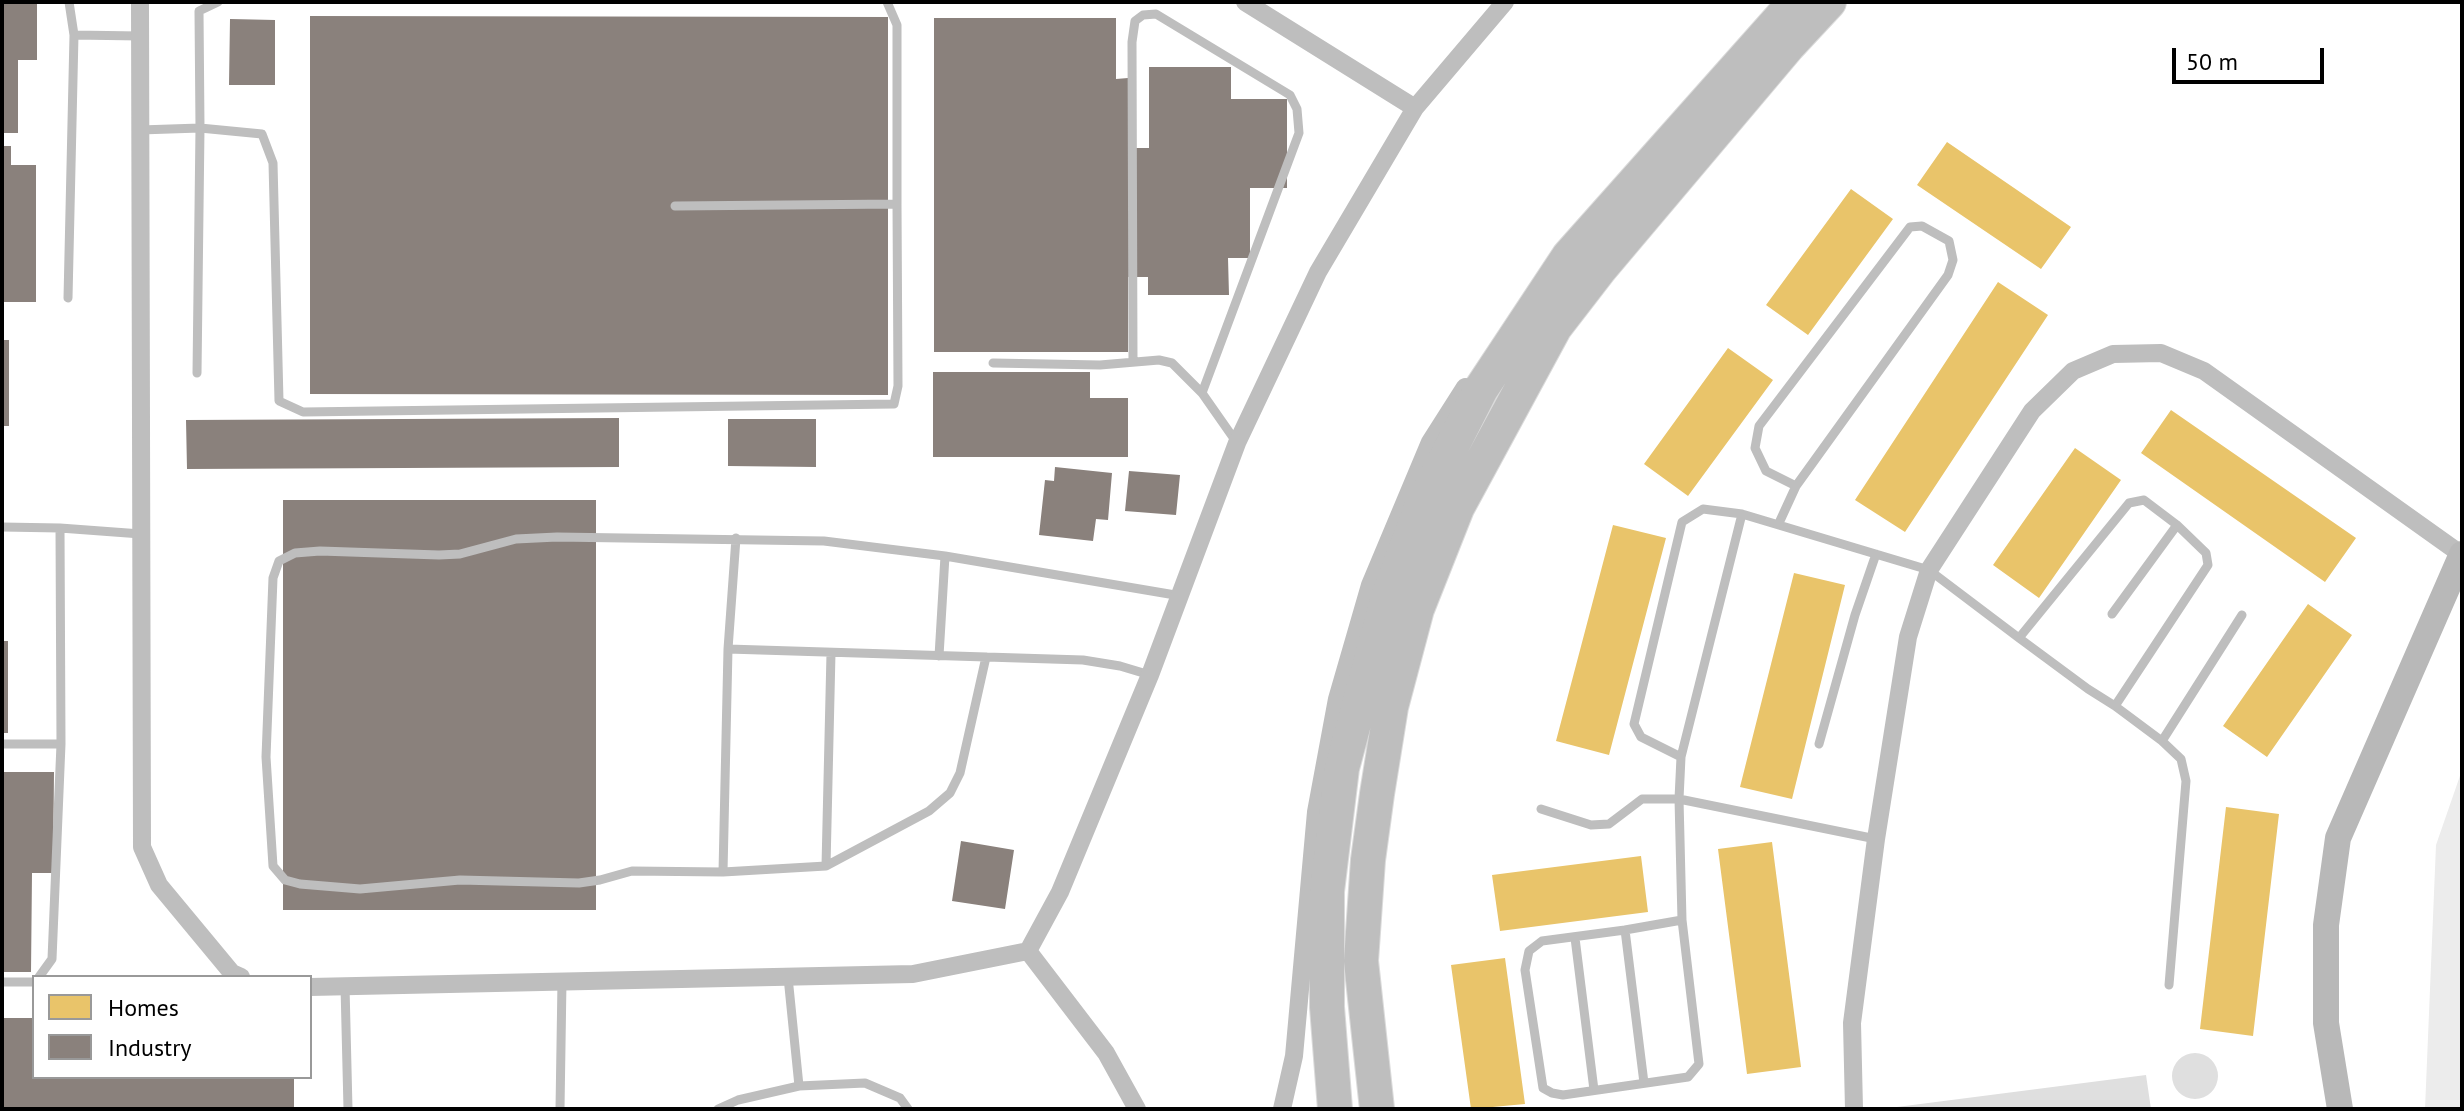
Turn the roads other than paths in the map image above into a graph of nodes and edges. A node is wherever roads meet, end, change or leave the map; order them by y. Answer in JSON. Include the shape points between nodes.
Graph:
{"nodes":[{"id":1,"x":69,"y":2,"type":"edge"},
{"id":2,"x":140,"y":2,"type":"edge"},
{"id":3,"x":218,"y":2,"type":"edge"},
{"id":4,"x":887,"y":2,"type":"edge"},
{"id":5,"x":1245,"y":2,"type":"edge"},
{"id":6,"x":1505,"y":2,"type":"edge"},
{"id":7,"x":1795,"y":2,"type":"edge"},
{"id":8,"x":1829,"y":2,"type":"edge"},
{"id":9,"x":74,"y":35,"type":"junction"},
{"id":10,"x":140,"y":36,"type":"junction"},
{"id":11,"x":1415,"y":108,"type":"junction"},
{"id":12,"x":200,"y":128,"type":"junction"},
{"id":13,"x":140,"y":130,"type":"junction"},
{"id":14,"x":897,"y":204,"type":"junction"},
{"id":15,"x":675,"y":206,"type":"dead end"},
{"id":16,"x":1569,"y":256,"type":"junction"},
{"id":17,"x":68,"y":298,"type":"dead end"},
{"id":18,"x":1133,"y":361,"type":"junction"},
{"id":19,"x":993,"y":363,"type":"dead end"},
{"id":20,"x":197,"y":373,"type":"dead end"},
{"id":21,"x":1202,"y":393,"type":"junction"},
{"id":22,"x":1237,"y":443,"type":"junction"},
{"id":23,"x":1796,"y":486,"type":"junction"},
{"id":24,"x":1742,"y":514,"type":"junction"},
{"id":25,"x":1779,"y":523,"type":"junction"},
{"id":26,"x":2177,"y":525,"type":"junction"},
{"id":27,"x":2,"y":527,"type":"edge"},
{"id":28,"x":60,"y":528,"type":"junction"},
{"id":29,"x":141,"y":534,"type":"junction"},
{"id":30,"x":736,"y":538,"type":"junction"},
{"id":31,"x":1876,"y":554,"type":"junction"},
{"id":32,"x":2462,"y":554,"type":"edge"},
{"id":33,"x":945,"y":556,"type":"junction"},
{"id":34,"x":1929,"y":570,"type":"junction"},
{"id":35,"x":1181,"y":596,"type":"junction"},
{"id":36,"x":2112,"y":614,"type":"dead end"},
{"id":37,"x":2242,"y":615,"type":"dead end"},
{"id":38,"x":2019,"y":638,"type":"junction"},
{"id":39,"x":728,"y":649,"type":"junction"},
{"id":40,"x":831,"y":653,"type":"junction"},
{"id":41,"x":939,"y":656,"type":"junction"},
{"id":42,"x":986,"y":657,"type":"junction"},
{"id":43,"x":1150,"y":675,"type":"junction"},
{"id":44,"x":2115,"y":706,"type":"junction"},
{"id":45,"x":2162,"y":741,"type":"junction"},
{"id":46,"x":2,"y":744,"type":"edge"},
{"id":47,"x":61,"y":744,"type":"junction"},
{"id":48,"x":1819,"y":744,"type":"dead end"},
{"id":49,"x":1681,"y":757,"type":"junction"},
{"id":50,"x":1679,"y":799,"type":"junction"},
{"id":51,"x":1541,"y":809,"type":"dead end"},
{"id":52,"x":1876,"y":839,"type":"junction"},
{"id":53,"x":826,"y":866,"type":"junction"},
{"id":54,"x":723,"y":872,"type":"junction"},
{"id":55,"x":1682,"y":920,"type":"junction"},
{"id":56,"x":1625,"y":930,"type":"junction"},
{"id":57,"x":1575,"y":938,"type":"junction"},
{"id":58,"x":1028,"y":951,"type":"junction"},
{"id":59,"x":40,"y":975,"type":"edge"},
{"id":60,"x":236,"y":975,"type":"edge"},
{"id":61,"x":788,"y":977,"type":"junction"},
{"id":62,"x":562,"y":981,"type":"junction"},
{"id":63,"x":2,"y":982,"type":"edge"},
{"id":64,"x":32,"y":982,"type":"edge"},
{"id":65,"x":2169,"y":985,"type":"dead end"},
{"id":66,"x":345,"y":986,"type":"junction"},
{"id":67,"x":312,"y":987,"type":"edge"},
{"id":68,"x":1644,"y":1083,"type":"junction"},
{"id":69,"x":799,"y":1086,"type":"junction"},
{"id":70,"x":1594,"y":1090,"type":"junction"},
{"id":71,"x":348,"y":1109,"type":"edge"},
{"id":72,"x":560,"y":1109,"type":"edge"},
{"id":73,"x":718,"y":1109,"type":"edge"},
{"id":74,"x":908,"y":1109,"type":"edge"},
{"id":75,"x":1137,"y":1109,"type":"edge"},
{"id":76,"x":1282,"y":1109,"type":"edge"},
{"id":77,"x":1335,"y":1109,"type":"edge"},
{"id":78,"x":1377,"y":1109,"type":"edge"},
{"id":79,"x":1854,"y":1109,"type":"edge"},
{"id":80,"x":2340,"y":1109,"type":"edge"}],
"edges":[{"from":1,"to":9,"type":"lane"},
{"from":2,"to":10,"type":"street"},
{"from":3,"to":12,"type":"lane","via":[[199,11]]},
{"from":4,"to":14,"type":"lane","via":[[897,25]]},
{"from":5,"to":11,"type":"street"},
{"from":6,"to":11,"type":"street"},
{"from":7,"to":16,"type":"highway"},
{"from":8,"to":78,"type":"highway","via":[[1555,327],[1457,508],[1417,609],[1391,707],[1375,807],[1361,961]]},
{"from":9,"to":10,"type":"lane"},
{"from":9,"to":17,"type":"lane"},
{"from":10,"to":13,"type":"street"},
{"from":11,"to":22,"type":"street","via":[[1318,272]]},
{"from":12,"to":13,"type":"lane"},
{"from":12,"to":14,"type":"lane","via":[[262,134],[268,148],[273,163],[279,401],[303,412],[894,404]]},
{"from":12,"to":20,"type":"lane"},
{"from":13,"to":29,"type":"street"},
{"from":14,"to":15,"type":"lane"},
{"from":16,"to":76,"type":"street","via":[[1484,357],[1430,442],[1370,585],[1337,699],[1316,812],[1294,1056]]},
{"from":16,"to":77,"type":"highway","via":[[1481,389],[1422,505],[1368,669],[1342,768],[1327,891],[1327,1007]]},
{"from":18,"to":19,"type":"lane"},
{"from":18,"to":21,"type":"lane","via":[[1172,363]]},
{"from":18,"to":21,"type":"lane","via":[[1132,42],[1135,21],[1156,14],[1290,95],[1297,109],[1299,133]]},
{"from":21,"to":22,"type":"lane"},
{"from":22,"to":35,"type":"street"},
{"from":23,"to":23,"type":"lane","via":[[1766,471],[1755,448],[1759,426],[1910,227],[1922,226],[1949,241],[1953,260],[1948,275]]},
{"from":23,"to":25,"type":"lane"},
{"from":24,"to":25,"type":"lane"},
{"from":24,"to":49,"type":"lane"},
{"from":24,"to":49,"type":"lane","via":[[1703,509],[1682,522],[1634,724],[1641,737]]},
{"from":25,"to":31,"type":"lane"},
{"from":26,"to":36,"type":"lane"},
{"from":26,"to":38,"type":"lane","via":[[2144,500],[2129,503]]},
{"from":26,"to":44,"type":"lane","via":[[2206,553],[2208,565]]},
{"from":27,"to":28,"type":"lane"},
{"from":28,"to":29,"type":"lane"},
{"from":28,"to":47,"type":"lane"},
{"from":29,"to":60,"type":"street","via":[[142,847],[159,885]]},
{"from":30,"to":33,"type":"lane","via":[[824,541]]},
{"from":30,"to":39,"type":"lane"},
{"from":30,"to":54,"type":"lane","via":[[557,537],[516,539],[460,554],[295,553],[274,570],[271,615],[266,757],[270,849],[273,866],[285,880],[360,889],[460,880],[579,883],[632,871]]},
{"from":31,"to":34,"type":"lane"},
{"from":31,"to":48,"type":"lane"},
{"from":32,"to":34,"type":"street","via":[[2204,371],[2161,353],[2113,354],[2073,371],[2032,411]]},
{"from":32,"to":80,"type":"street","via":[[2338,838],[2326,925],[2326,1023]]},
{"from":33,"to":35,"type":"lane"},
{"from":33,"to":41,"type":"lane"},
{"from":34,"to":38,"type":"lane"},
{"from":34,"to":52,"type":"street","via":[[1908,637]]},
{"from":35,"to":43,"type":"street"},
{"from":37,"to":45,"type":"lane"},
{"from":38,"to":44,"type":"lane"},
{"from":39,"to":40,"type":"lane"},
{"from":39,"to":54,"type":"lane"},
{"from":40,"to":41,"type":"lane"},
{"from":40,"to":53,"type":"lane"},
{"from":41,"to":42,"type":"lane"},
{"from":42,"to":43,"type":"lane","via":[[1083,660]]},
{"from":42,"to":53,"type":"lane","via":[[960,773],[950,793],[929,811]]},
{"from":43,"to":58,"type":"street","via":[[1060,892]]},
{"from":44,"to":45,"type":"lane"},
{"from":45,"to":65,"type":"lane","via":[[2181,759],[2186,781]]},
{"from":46,"to":47,"type":"lane"},
{"from":47,"to":59,"type":"lane","via":[[52,959]]},
{"from":49,"to":50,"type":"lane"},
{"from":50,"to":51,"type":"lane","via":[[1642,799],[1609,824],[1591,825]]},
{"from":50,"to":52,"type":"lane"},
{"from":50,"to":55,"type":"lane"},
{"from":52,"to":79,"type":"street","via":[[1852,1023]]},
{"from":53,"to":54,"type":"lane"},
{"from":55,"to":56,"type":"lane"},
{"from":55,"to":68,"type":"lane","via":[[1699,1064],[1688,1077]]},
{"from":56,"to":57,"type":"lane"},
{"from":56,"to":68,"type":"lane"},
{"from":57,"to":70,"type":"lane"},
{"from":57,"to":70,"type":"lane","via":[[1542,941],[1529,951],[1525,970],[1543,1088],[1563,1095]]},
{"from":58,"to":61,"type":"street","via":[[913,974]]},
{"from":58,"to":75,"type":"street","via":[[1106,1053]]},
{"from":61,"to":62,"type":"street"},
{"from":61,"to":69,"type":"lane"},
{"from":62,"to":66,"type":"street"},
{"from":62,"to":72,"type":"lane"},
{"from":63,"to":64,"type":"lane"},
{"from":66,"to":67,"type":"street"},
{"from":66,"to":71,"type":"lane"},
{"from":68,"to":70,"type":"lane"},
{"from":69,"to":73,"type":"lane"},
{"from":69,"to":74,"type":"lane","via":[[865,1083],[900,1098]]}]}
